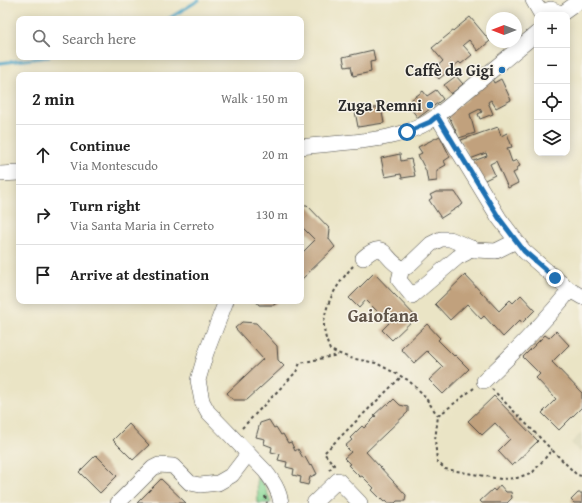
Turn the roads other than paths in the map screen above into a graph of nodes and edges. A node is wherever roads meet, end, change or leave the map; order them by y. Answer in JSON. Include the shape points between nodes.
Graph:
{"nodes":[{"id":1,"x":533,"y":0,"type":"edge"},
{"id":2,"x":581,"y":0,"type":"edge"},
{"id":3,"x":539,"y":12,"type":"edge"},
{"id":4,"x":545,"y":12,"type":"edge"},
{"id":5,"x":558,"y":12,"type":"edge"},
{"id":6,"x":564,"y":12,"type":"edge"},
{"id":7,"x":534,"y":35,"type":"edge"},
{"id":8,"x":437,"y":116,"type":"junction"},
{"id":9,"x":304,"y":147,"type":"edge"},
{"id":10,"x":16,"y":173,"type":"edge"},
{"id":11,"x":0,"y":174,"type":"edge"},
{"id":12,"x":516,"y":241,"type":"junction"},
{"id":13,"x":472,"y":248,"type":"junction"},
{"id":14,"x":363,"y":258,"type":"road end"},
{"id":15,"x":402,"y":268,"type":"junction"},
{"id":16,"x":576,"y":293,"type":"edge"},
{"id":17,"x":225,"y":304,"type":"edge"},
{"id":18,"x":484,"y":381,"type":"road end"},
{"id":19,"x":248,"y":454,"type":"junction"},
{"id":20,"x":118,"y":503,"type":"edge"},
{"id":21,"x":281,"y":503,"type":"edge"},
{"id":22,"x":314,"y":503,"type":"edge"},
{"id":23,"x":360,"y":503,"type":"edge"}],
"edges":[{"from":1,"to":3,"type":"street"},
{"from":2,"to":6,"type":"street"},
{"from":4,"to":5,"type":"street","via":[[550,9]]},
{"from":7,"to":8,"type":"street"},
{"from":8,"to":9,"type":"street","via":[[430,122],[394,136]]},
{"from":8,"to":12,"type":"street","via":[[499,218]]},
{"from":10,"to":11,"type":"street"},
{"from":12,"to":13,"type":"street","via":[[496,251]]},
{"from":12,"to":16,"type":"street","via":[[524,251]]},
{"from":13,"to":15,"type":"street","via":[[441,239]]},
{"from":13,"to":15,"type":"street","via":[[412,296],[399,280]]},
{"from":14,"to":15,"type":"street","via":[[377,249]]},
{"from":16,"to":18,"type":"street"},
{"from":17,"to":19,"type":"street","via":[[206,353],[198,380],[199,389],[208,412]]},
{"from":19,"to":20,"type":"street","via":[[232,475],[218,483],[190,483],[173,466],[159,465]]},
{"from":19,"to":21,"type":"street","via":[[274,481]]},
{"from":22,"to":23,"type":"street","via":[[338,480]]}]}
